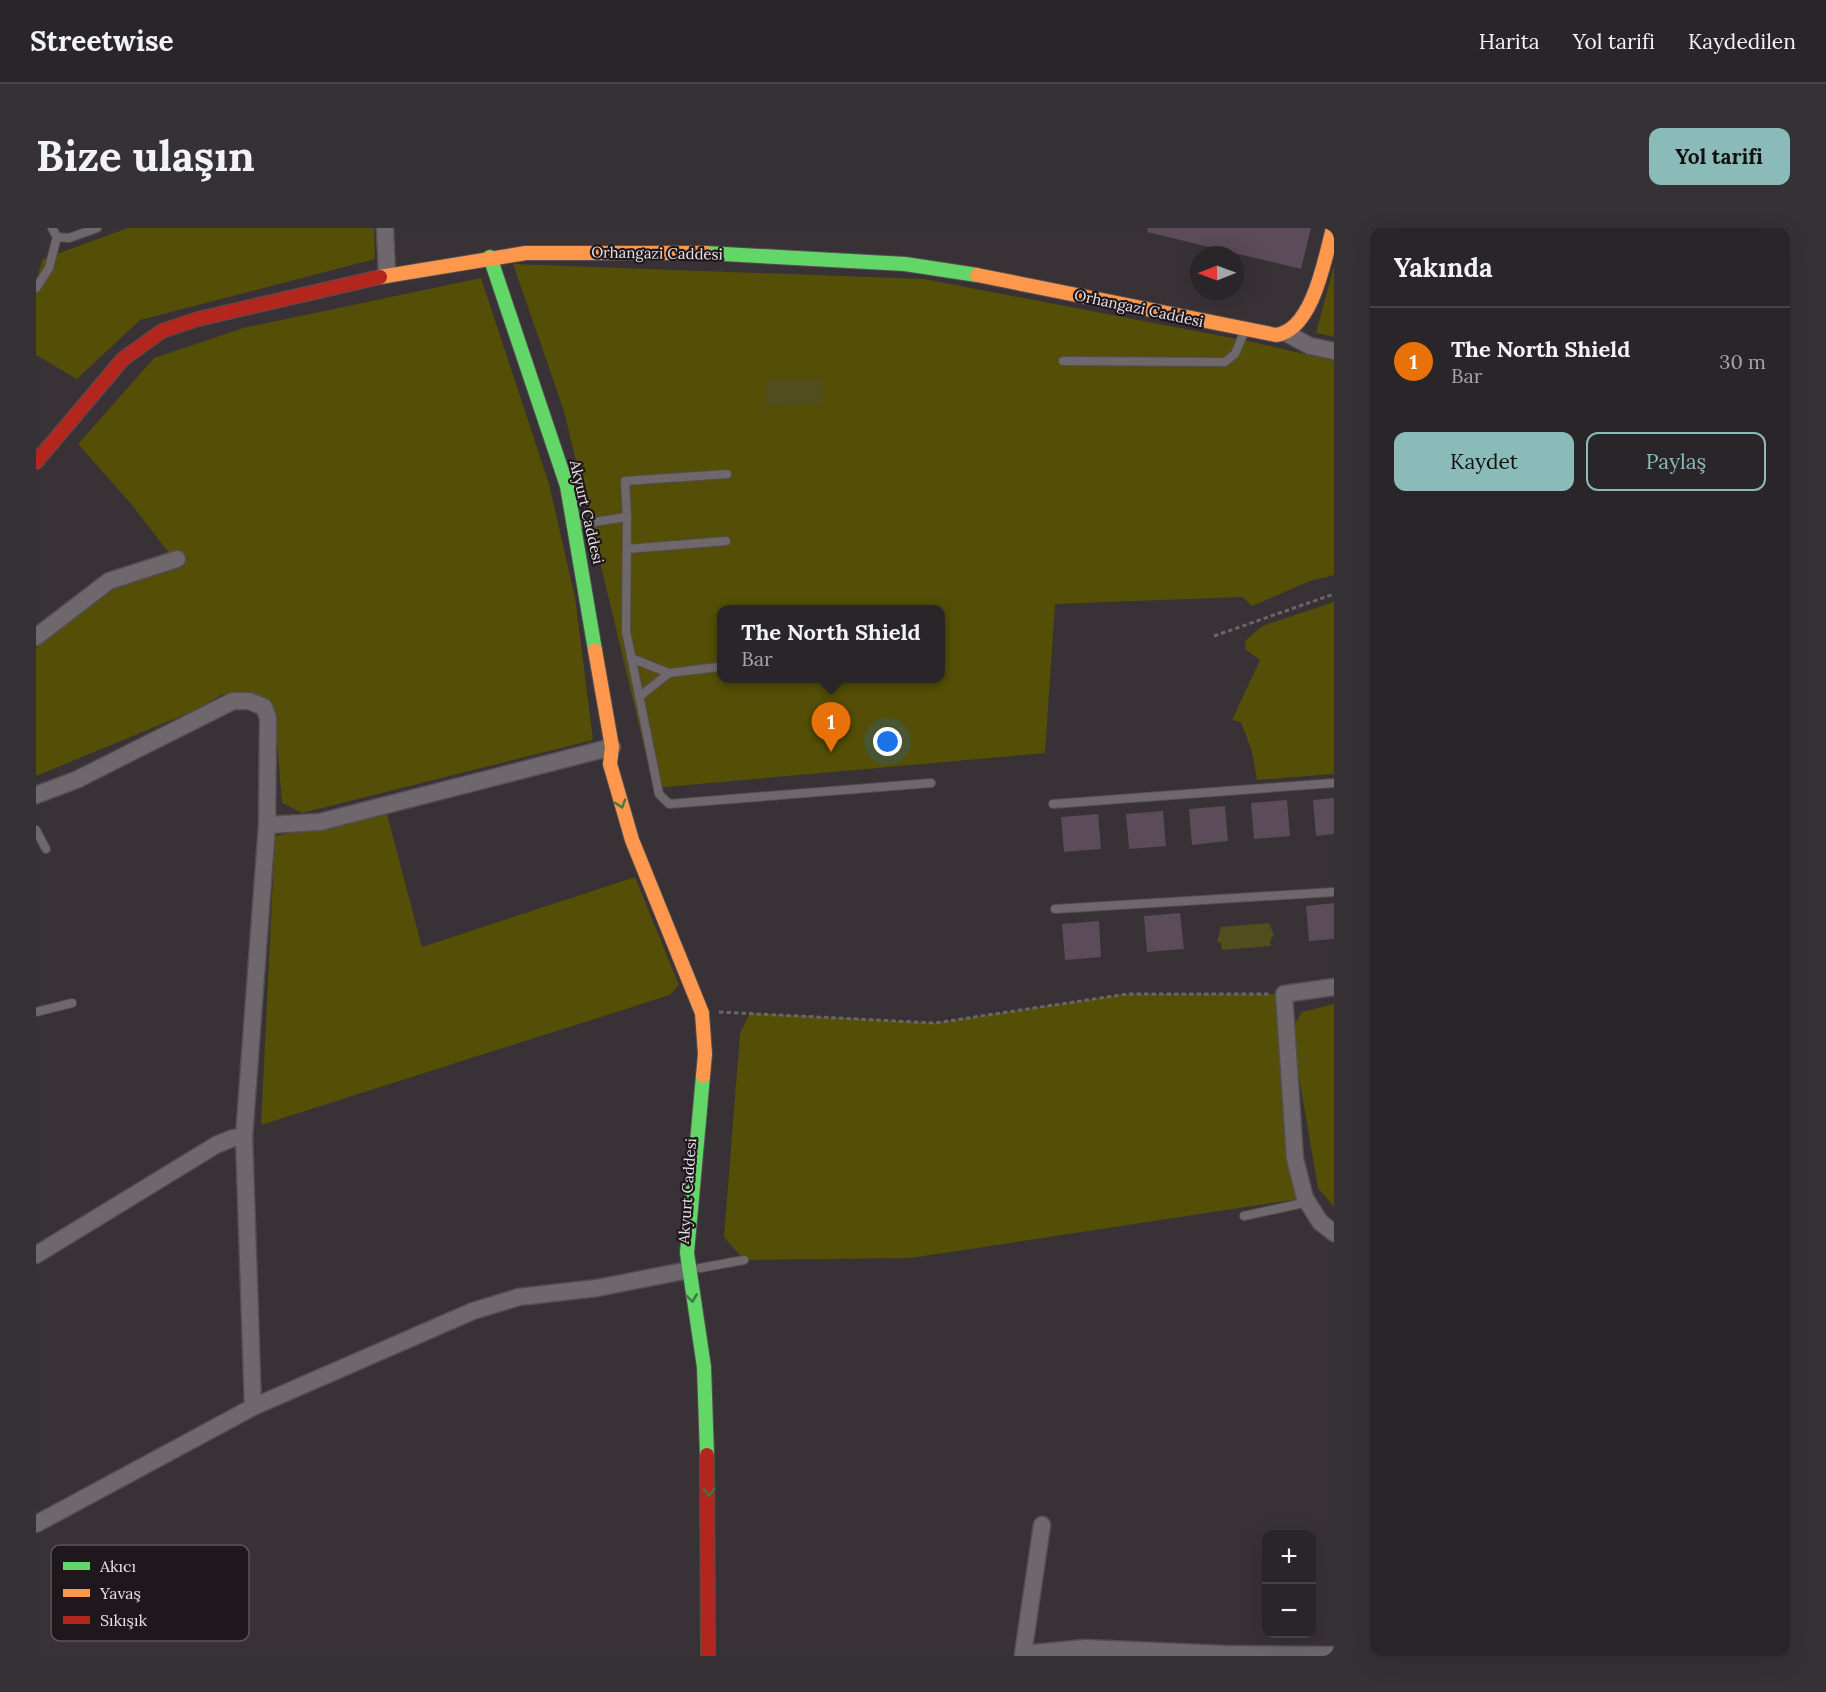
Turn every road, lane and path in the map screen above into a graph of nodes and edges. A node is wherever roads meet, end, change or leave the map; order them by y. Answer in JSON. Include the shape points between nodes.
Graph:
{"nodes":[{"id":1,"x":52,"y":228,"type":"edge"},
{"id":2,"x":97,"y":228,"type":"edge"},
{"id":3,"x":385,"y":228,"type":"edge"},
{"id":4,"x":1333,"y":228,"type":"edge"},
{"id":5,"x":57,"y":237,"type":"junction"},
{"id":6,"x":490,"y":257,"type":"junction"},
{"id":7,"x":387,"y":274,"type":"junction"},
{"id":8,"x":36,"y":288,"type":"edge"},
{"id":9,"x":1245,"y":330,"type":"junction"},
{"id":10,"x":1286,"y":333,"type":"junction"},
{"id":11,"x":1334,"y":351,"type":"edge"},
{"id":12,"x":1064,"y":361,"type":"dead end"},
{"id":13,"x":36,"y":462,"type":"edge"},
{"id":14,"x":728,"y":474,"type":"dead end"},
{"id":15,"x":627,"y":517,"type":"junction"},
{"id":16,"x":574,"y":525,"type":"junction"},
{"id":17,"x":726,"y":541,"type":"dead end"},
{"id":18,"x":627,"y":549,"type":"junction"},
{"id":19,"x":177,"y":559,"type":"dead end"},
{"id":20,"x":1334,"y":594,"type":"edge"},
{"id":21,"x":1214,"y":636,"type":"dead end"},
{"id":22,"x":36,"y":637,"type":"edge"},
{"id":23,"x":631,"y":658,"type":"junction"},
{"id":24,"x":717,"y":667,"type":"edge"},
{"id":25,"x":669,"y":673,"type":"junction"},
{"id":26,"x":639,"y":697,"type":"junction"},
{"id":27,"x":612,"y":747,"type":"junction"},
{"id":28,"x":932,"y":783,"type":"dead end"},
{"id":29,"x":1334,"y":783,"type":"edge"},
{"id":30,"x":36,"y":795,"type":"edge"},
{"id":31,"x":1053,"y":804,"type":"dead end"},
{"id":32,"x":267,"y":825,"type":"junction"},
{"id":33,"x":36,"y":830,"type":"edge"},
{"id":34,"x":46,"y":849,"type":"dead end"},
{"id":35,"x":1334,"y":892,"type":"edge"},
{"id":36,"x":1054,"y":909,"type":"dead end"},
{"id":37,"x":1334,"y":987,"type":"edge"},
{"id":38,"x":1284,"y":994,"type":"junction"},
{"id":39,"x":72,"y":1004,"type":"dead end"},
{"id":40,"x":711,"y":1011,"type":"junction"},
{"id":41,"x":36,"y":1012,"type":"edge"},
{"id":42,"x":244,"y":1137,"type":"junction"},
{"id":43,"x":1308,"y":1202,"type":"junction"},
{"id":44,"x":1244,"y":1216,"type":"dead end"},
{"id":45,"x":1334,"y":1233,"type":"edge"},
{"id":46,"x":36,"y":1255,"type":"edge"},
{"id":47,"x":744,"y":1260,"type":"dead end"},
{"id":48,"x":694,"y":1269,"type":"junction"},
{"id":49,"x":253,"y":1407,"type":"junction"},
{"id":50,"x":36,"y":1524,"type":"edge"},
{"id":51,"x":1042,"y":1525,"type":"dead end"},
{"id":52,"x":1020,"y":1655,"type":"edge"},
{"id":53,"x":1334,"y":1655,"type":"edge"},
{"id":54,"x":708,"y":1656,"type":"edge"},
{"id":55,"x":721,"y":1656,"type":"edge"}],
"edges":[{"from":1,"to":5,"type":"lane"},
{"from":2,"to":5,"type":"lane","via":[[69,238]]},
{"from":3,"to":7,"type":"street"},
{"from":4,"to":10,"type":"street","via":[[1305,313]]},
{"from":5,"to":8,"type":"lane","via":[[49,268]]},
{"from":6,"to":7,"type":"street","name":"Orhangazi Caddesi"},
{"from":6,"to":9,"type":"street","name":"Orhangazi Caddesi","via":[[525,253],[742,254],[905,264],[963,272]]},
{"from":6,"to":16,"type":"street","name":"Akyurt Caddesi","via":[[567,486]]},
{"from":7,"to":13,"type":"street","name":"Orhangazi Caddesi","via":[[162,331],[123,359]]},
{"from":9,"to":10,"type":"street","name":"Orhangazi Caddesi","via":[[1270,335]]},
{"from":9,"to":12,"type":"lane","via":[[1235,354],[1225,362]]},
{"from":10,"to":11,"type":"street","name":"Orhangazi Caddesi","via":[[1310,346]]},
{"from":14,"to":15,"type":"lane","via":[[625,481]]},
{"from":15,"to":16,"type":"lane"},
{"from":15,"to":18,"type":"lane"},
{"from":16,"to":27,"type":"street","name":"Akyurt Caddesi"},
{"from":17,"to":18,"type":"lane"},
{"from":18,"to":23,"type":"lane","via":[[626,631]]},
{"from":19,"to":22,"type":"street","via":[[110,581]]},
{"from":20,"to":21,"type":"path"},
{"from":23,"to":25,"type":"lane"},
{"from":23,"to":26,"type":"lane"},
{"from":24,"to":25,"type":"lane"},
{"from":25,"to":26,"type":"lane"},
{"from":26,"to":28,"type":"lane","via":[[659,794],[669,804]]},
{"from":27,"to":32,"type":"street","via":[[320,822]]},
{"from":27,"to":40,"type":"street","name":"Akyurt Caddesi","via":[[620,757],[664,894]]},
{"from":27,"to":48,"type":"street","name":"Akyurt Caddesi","one_way":true,"via":[[610,764],[632,840],[697,1000],[704,1027],[705,1054],[688,1235]]},
{"from":29,"to":31,"type":"lane"},
{"from":30,"to":32,"type":"street","via":[[76,780],[233,701],[249,701],[264,708],[268,718]]},
{"from":32,"to":42,"type":"street"},
{"from":33,"to":34,"type":"lane"},
{"from":35,"to":36,"type":"lane"},
{"from":37,"to":38,"type":"street"},
{"from":38,"to":40,"type":"path","via":[[1127,994],[935,1023]]},
{"from":38,"to":43,"type":"street","via":[[1295,1159]]},
{"from":39,"to":41,"type":"lane"},
{"from":40,"to":48,"type":"street","name":"Akyurt Caddesi","via":[[714,1077]]},
{"from":42,"to":46,"type":"street","via":[[216,1145]]},
{"from":42,"to":49,"type":"street"},
{"from":43,"to":44,"type":"lane"},
{"from":43,"to":45,"type":"street","via":[[1320,1222]]},
{"from":47,"to":48,"type":"lane"},
{"from":48,"to":49,"type":"street","via":[[597,1288],[519,1297],[484,1307]]},
{"from":48,"to":54,"type":"street","name":"Akyurt Caddesi","one_way":true,"via":[[707,1406]]},
{"from":48,"to":55,"type":"street","name":"Akyurt Caddesi","via":[[716,1370]]},
{"from":49,"to":50,"type":"street"},
{"from":51,"to":52,"type":"street"},
{"from":52,"to":53,"type":"street","via":[[1085,1648]]}]}
